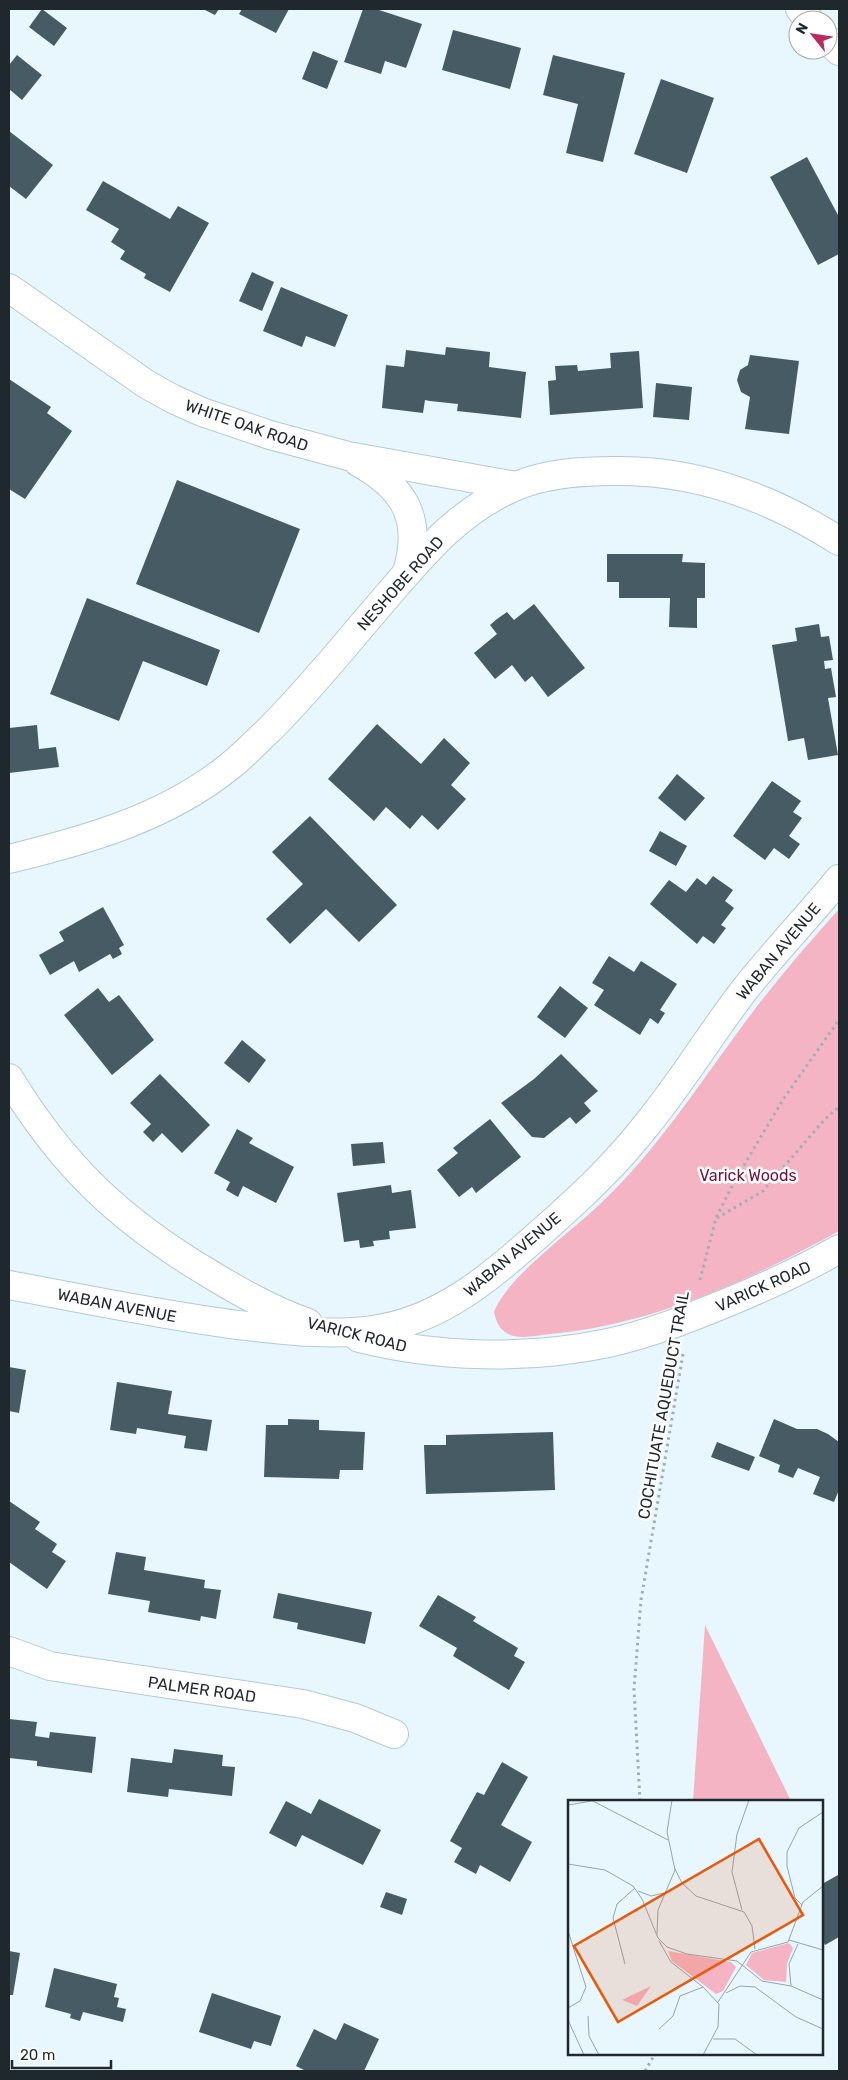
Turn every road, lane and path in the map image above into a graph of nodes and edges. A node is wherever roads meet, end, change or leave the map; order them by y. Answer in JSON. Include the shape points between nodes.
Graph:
{"nodes":[{"id":1,"x":9,"y":288,"type":"edge"},
{"id":2,"x":348,"y":456,"type":"junction"},
{"id":3,"x":516,"y":486,"type":"junction"},
{"id":4,"x":839,"y":541,"type":"edge"},
{"id":5,"x":407,"y":573,"type":"junction"},
{"id":6,"x":9,"y":859,"type":"edge"},
{"id":7,"x":839,"y":879,"type":"edge"},
{"id":8,"x":839,"y":1020,"type":"edge"},
{"id":9,"x":9,"y":1078,"type":"edge"},
{"id":10,"x":839,"y":1107,"type":"edge"},
{"id":11,"x":716,"y":1218,"type":"junction"},
{"id":12,"x":839,"y":1249,"type":"edge"},
{"id":13,"x":9,"y":1285,"type":"edge"},
{"id":14,"x":689,"y":1318,"type":"junction"},
{"id":15,"x":340,"y":1333,"type":"junction"},
{"id":16,"x":9,"y":1650,"type":"edge"},
{"id":17,"x":394,"y":1734,"type":"dead end"},
{"id":18,"x":640,"y":1800,"type":"edge"},
{"id":19,"x":654,"y":2055,"type":"edge"},
{"id":20,"x":645,"y":2071,"type":"edge"}],
"edges":[{"from":1,"to":2,"type":"street","name":"WHITE OAK ROAD","via":[[146,384],[173,399],[270,435]]},
{"from":2,"to":3,"type":"street","name":"WHITE OAK ROAD"},
{"from":2,"to":5,"type":"street","via":[[385,480],[408,508],[414,541]]},
{"from":3,"to":4,"type":"street","name":"NESHOBE ROAD","via":[[600,471],[696,478],[760,498]]},
{"from":3,"to":5,"type":"street","name":"NESHOBE ROAD","via":[[489,500],[441,535]]},
{"from":5,"to":6,"type":"street","name":"NESHOBE ROAD","via":[[284,715],[231,766],[202,787],[140,819],[77,842]]},
{"from":7,"to":15,"type":"street","name":"WABAN AVENUE","via":[[744,991],[650,1121],[588,1190],[509,1261],[457,1300],[403,1324]]},
{"from":8,"to":11,"type":"path","name":"COCHITUATE AQUEDUCT TRAIL","via":[[784,1098]]},
{"from":9,"to":15,"type":"street","name":"VARICK ROAD","via":[[40,1127],[67,1160],[100,1195],[153,1237],[239,1292],[288,1315]]},
{"from":10,"to":11,"type":"path","via":[[763,1191]]},
{"from":11,"to":14,"type":"path","name":"COCHITUATE AQUEDUCT TRAIL"},
{"from":12,"to":14,"type":"street","name":"VARICK ROAD","via":[[770,1284]]},
{"from":13,"to":15,"type":"street","name":"WABAN AVENUE","via":[[182,1318]]},
{"from":14,"to":15,"type":"street","name":"VARICK ROAD","via":[[607,1343],[533,1353],[416,1349]]},
{"from":14,"to":18,"type":"path","name":"COCHITUATE AQUEDUCT TRAIL","via":[[641,1600],[634,1689]]},
{"from":16,"to":17,"type":"street","name":"PALMER ROAD","via":[[50,1666],[303,1704],[355,1718]]},
{"from":19,"to":20,"type":"path"}]}
